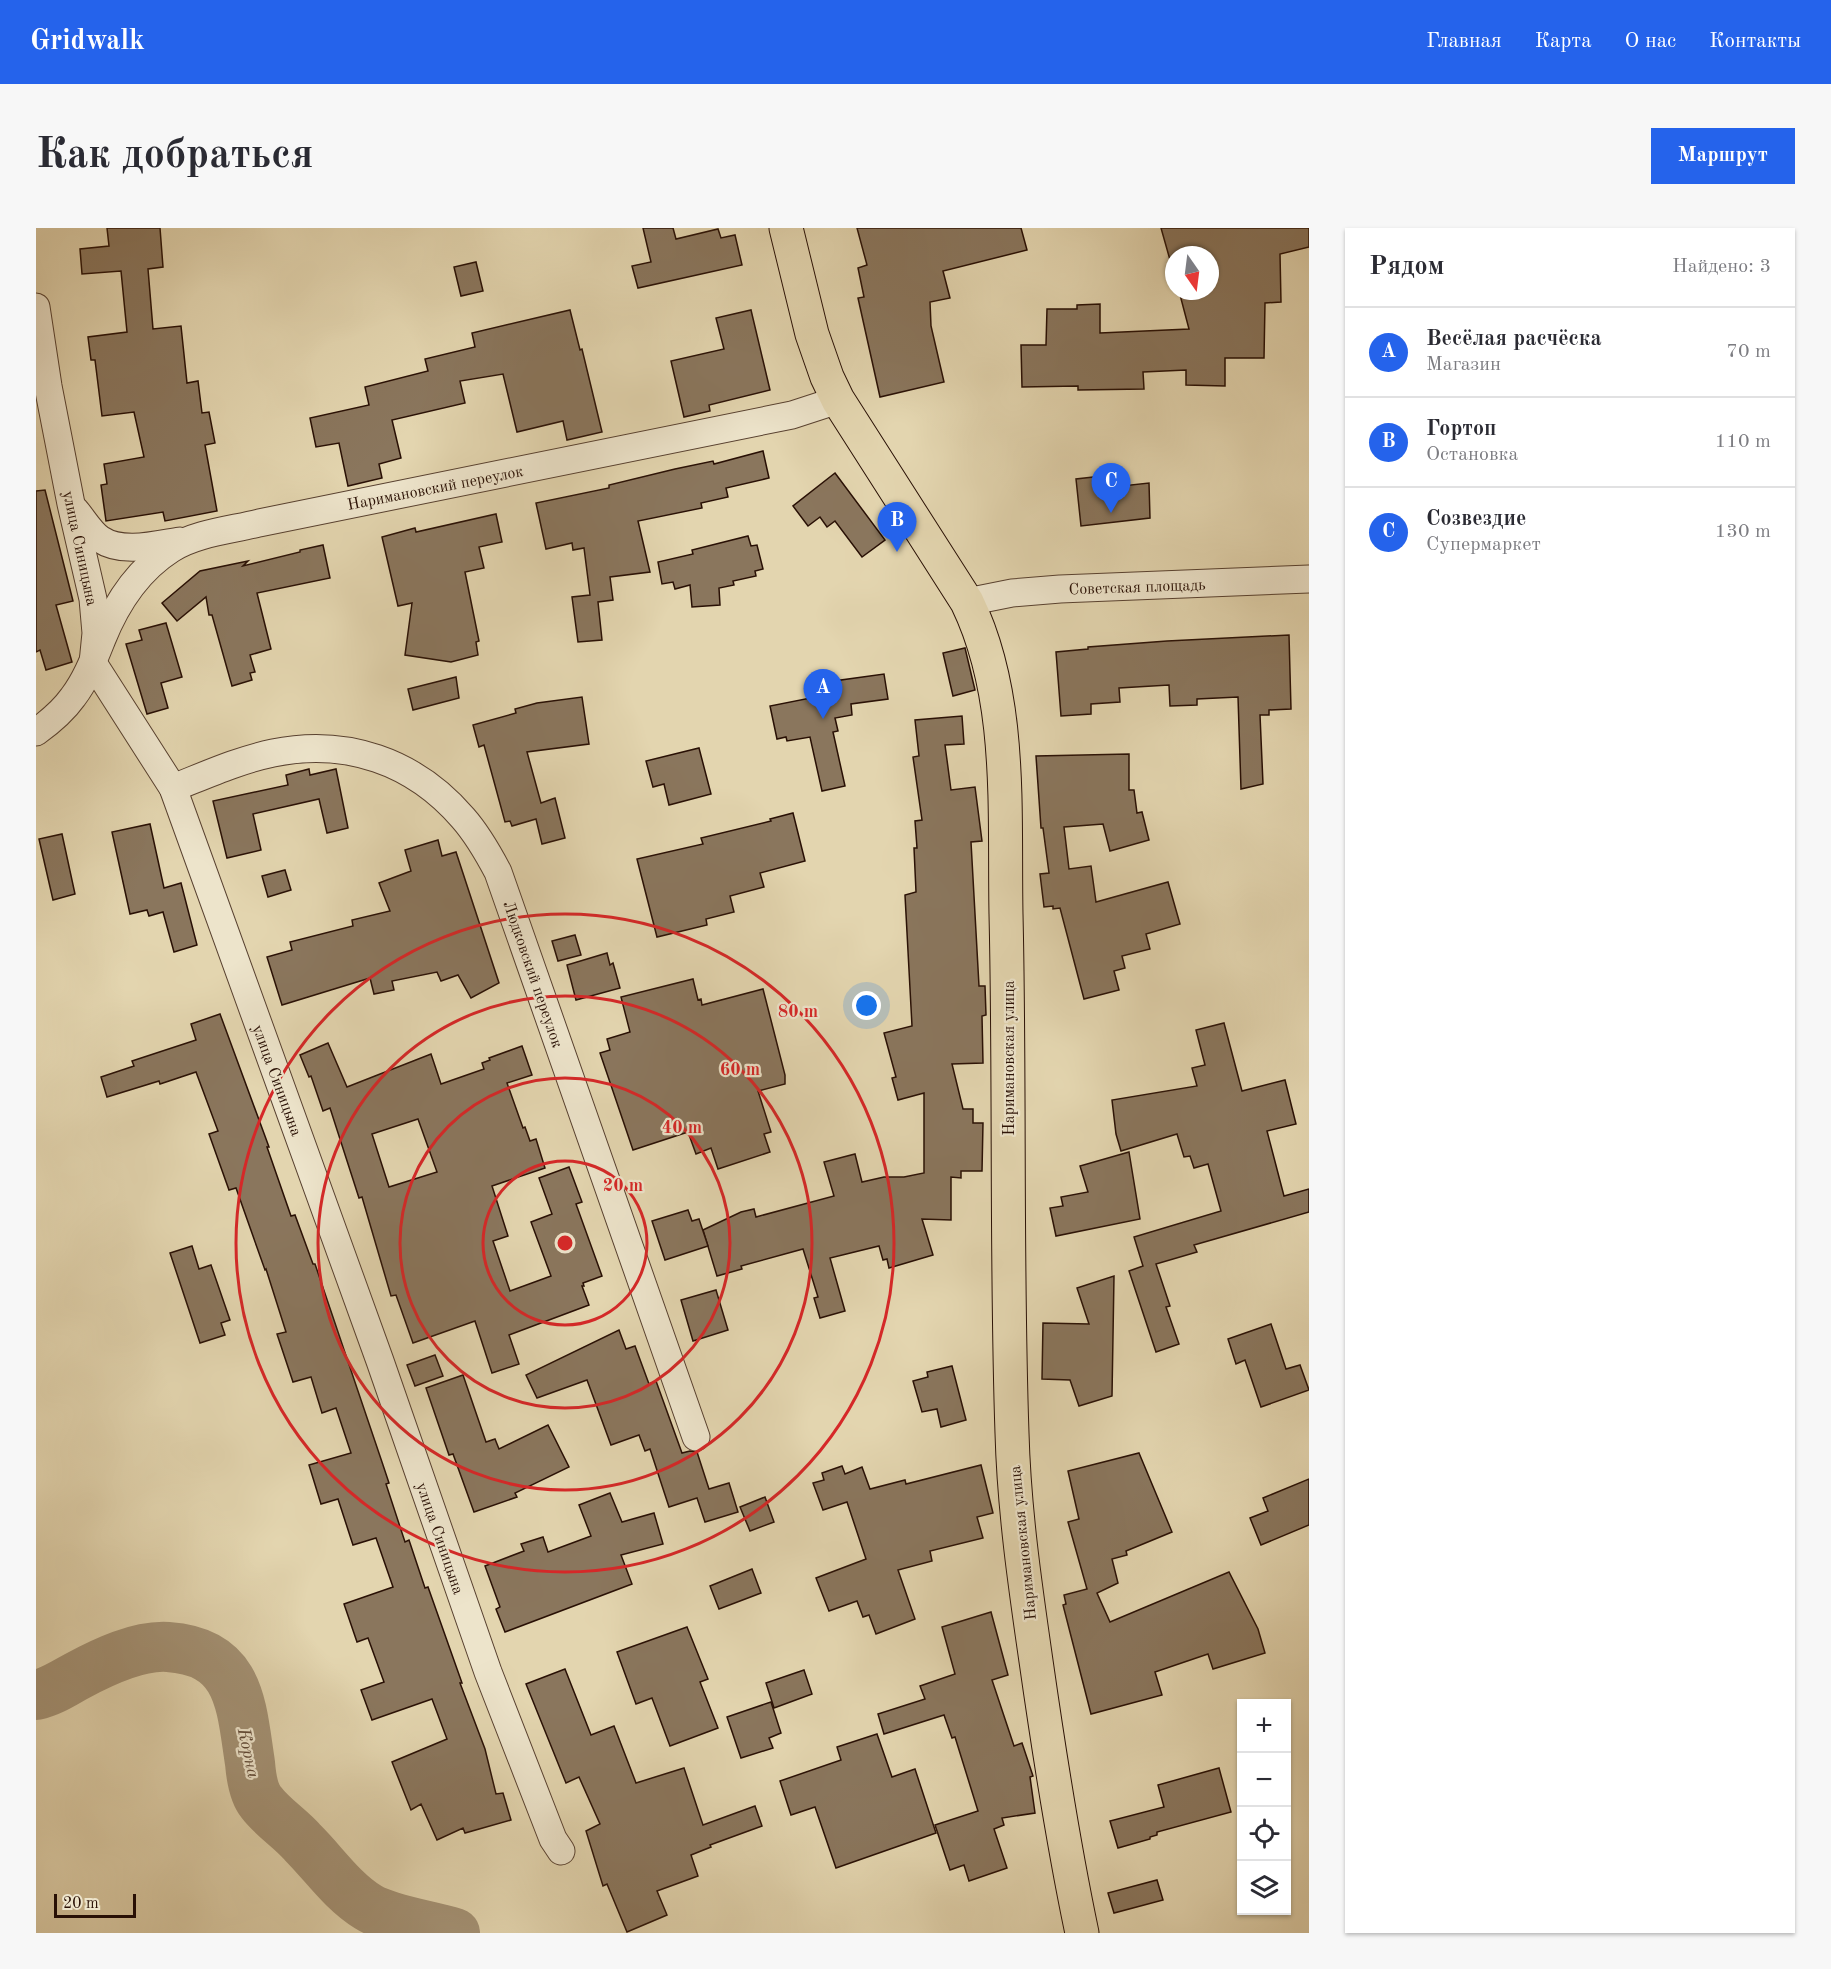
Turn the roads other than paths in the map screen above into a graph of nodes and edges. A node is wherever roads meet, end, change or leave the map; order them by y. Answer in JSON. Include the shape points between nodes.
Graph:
{"nodes":[{"id":1,"x":786,"y":228,"type":"edge"},
{"id":2,"x":36,"y":308,"type":"edge"},
{"id":3,"x":838,"y":400,"type":"junction"},
{"id":4,"x":71,"y":504,"type":"junction"},
{"id":5,"x":189,"y":540,"type":"junction"},
{"id":6,"x":1309,"y":579,"type":"edge"},
{"id":7,"x":967,"y":602,"type":"junction"},
{"id":8,"x":93,"y":663,"type":"junction"},
{"id":9,"x":36,"y":732,"type":"edge"},
{"id":10,"x":173,"y":788,"type":"junction"},
{"id":11,"x":696,"y":1437,"type":"dead end"},
{"id":12,"x":561,"y":1851,"type":"dead end"},
{"id":13,"x":1082,"y":1933,"type":"edge"}],
"edges":[{"from":1,"to":3,"type":"main road","name":"Наримановская улица","via":[[812,334]]},
{"from":2,"to":4,"type":"street","name":"улица Синицына"},
{"from":3,"to":5,"type":"street","name":"Наримановский переулок","via":[[792,415],[259,522]]},
{"from":3,"to":7,"type":"main road","name":"Наримановская улица"},
{"from":4,"to":5,"type":"street","via":[[94,534],[111,545],[142,547]]},
{"from":4,"to":8,"type":"street","name":"улица Синицына","via":[[93,599]]},
{"from":5,"to":8,"type":"street","name":"Наримановский переулок","via":[[172,548],[137,578],[113,615]]},
{"from":6,"to":7,"type":"street","name":"Советская площадь","via":[[1060,589]]},
{"from":7,"to":13,"type":"main road","name":"Наримановская улица","via":[[993,675],[1004,789],[1015,1483],[1029,1616]]},
{"from":8,"to":9,"type":"street","name":"Наримановский переулок","via":[[73,697]]},
{"from":8,"to":10,"type":"street","name":"улица Синицына"},
{"from":10,"to":11,"type":"street","name":"Людковский переулок","via":[[273,753],[339,748],[379,758],[409,773],[439,794],[463,818],[498,872]]},
{"from":10,"to":12,"type":"street","name":"улица Синицына","via":[[488,1672]]}]}
